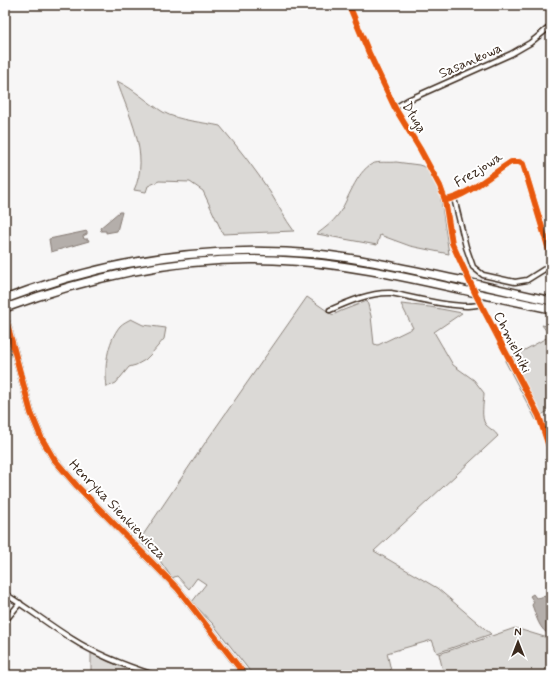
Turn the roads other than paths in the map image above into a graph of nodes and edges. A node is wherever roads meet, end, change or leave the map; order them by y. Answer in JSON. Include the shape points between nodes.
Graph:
{"nodes":[{"id":1,"x":350,"y":5,"type":"edge"},
{"id":2,"x":551,"y":26,"type":"edge"},
{"id":3,"x":395,"y":108,"type":"junction"},
{"id":4,"x":454,"y":198,"type":"junction"},
{"id":5,"x":445,"y":200,"type":"junction"},
{"id":6,"x":452,"y":243,"type":"joint"},
{"id":7,"x":551,"y":257,"type":"edge"},
{"id":8,"x":551,"y":265,"type":"edge"},
{"id":9,"x":5,"y":299,"type":"edge"},
{"id":10,"x":551,"y":301,"type":"edge"},
{"id":11,"x":481,"y":304,"type":"junction"},
{"id":12,"x":5,"y":308,"type":"edge"},
{"id":13,"x":551,"y":309,"type":"edge"},
{"id":14,"x":330,"y":310,"type":"dead end"},
{"id":15,"x":6,"y":319,"type":"edge"},
{"id":16,"x":551,"y":453,"type":"edge"},
{"id":17,"x":5,"y":594,"type":"edge"},
{"id":18,"x":20,"y":603,"type":"junction"},
{"id":19,"x":5,"y":621,"type":"edge"},
{"id":20,"x":154,"y":675,"type":"edge"},
{"id":21,"x":245,"y":675,"type":"edge"}],
"edges":[{"from":1,"to":3,"type":"street","name":"Długa"},
{"from":2,"to":3,"type":"street","name":"Sasankowa","via":[[516,52]]},
{"from":3,"to":5,"type":"street","name":"Długa","via":[[436,178]]},
{"from":4,"to":5,"type":"street","name":"Frezjowa"},
{"from":4,"to":7,"type":"street","name":"Frezjowa","via":[[511,162],[523,164]]},
{"from":4,"to":8,"type":"street","via":[[473,268],[483,275],[515,282],[527,280]]},
{"from":5,"to":6,"type":"street","name":"Długa"},
{"from":6,"to":11,"type":"street","name":"Chmielniki"},
{"from":9,"to":10,"type":"highway","bridge":true,"via":[[103,268],[165,257],[218,252],[279,252],[318,254],[379,263]]},
{"from":11,"to":14,"type":"street","via":[[459,306],[383,293],[350,301]]},
{"from":11,"to":16,"type":"street","name":"Chmielniki","via":[[539,416]]},
{"from":12,"to":13,"type":"highway","bridge":true,"via":[[83,282],[123,273],[222,261],[274,260],[364,270]]},
{"from":15,"to":21,"type":"street","name":"Henryka Sienkiewicza","via":[[31,413],[53,458],[76,486],[178,589]]},
{"from":17,"to":18,"type":"street"},
{"from":18,"to":19,"type":"street"},
{"from":18,"to":20,"type":"street","via":[[86,648]]}]}
